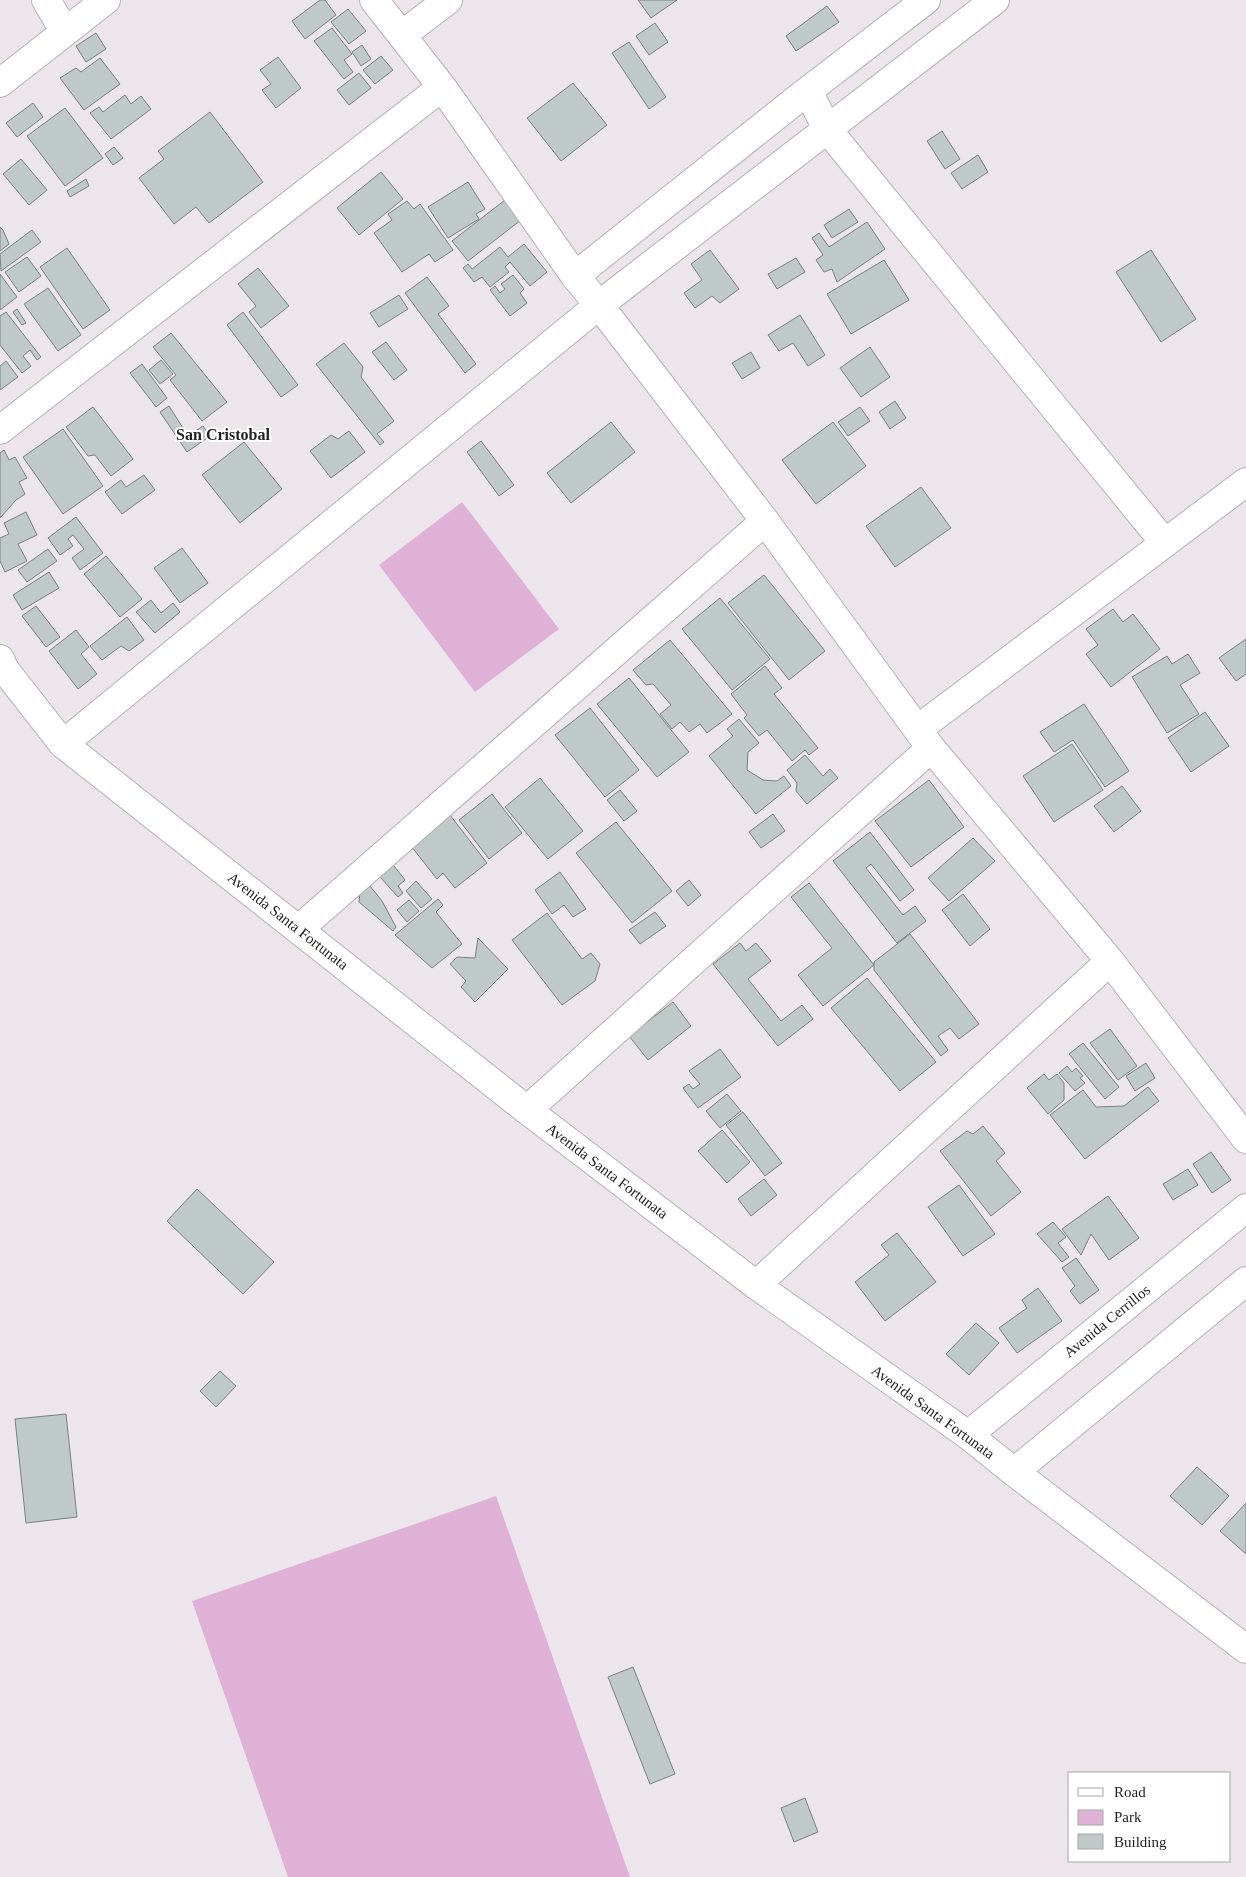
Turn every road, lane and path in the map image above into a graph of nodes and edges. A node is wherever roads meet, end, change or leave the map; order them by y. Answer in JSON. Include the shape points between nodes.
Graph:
{"nodes":[{"id":1,"x":46,"y":0,"type":"edge"},
{"id":2,"x":106,"y":0,"type":"edge"},
{"id":3,"x":374,"y":0,"type":"edge"},
{"id":4,"x":448,"y":0,"type":"edge"},
{"id":5,"x":926,"y":0,"type":"edge"},
{"id":6,"x":995,"y":0,"type":"edge"},
{"id":7,"x":65,"y":32,"type":"junction"},
{"id":8,"x":402,"y":35,"type":"junction"},
{"id":9,"x":0,"y":83,"type":"edge"},
{"id":10,"x":442,"y":87,"type":"junction"},
{"id":11,"x":808,"y":91,"type":"junction"},
{"id":12,"x":827,"y":129,"type":"junction"},
{"id":13,"x":575,"y":276,"type":"junction"},
{"id":14,"x":599,"y":305,"type":"junction"},
{"id":15,"x":0,"y":430,"type":"edge"},
{"id":16,"x":1246,"y":482,"type":"edge"},
{"id":17,"x":766,"y":521,"type":"junction"},
{"id":18,"x":1164,"y":542,"type":"junction"},
{"id":19,"x":0,"y":659,"type":"edge"},
{"id":20,"x":924,"y":738,"type":"junction"},
{"id":21,"x":63,"y":744,"type":"junction"},
{"id":22,"x":299,"y":929,"type":"junction"},
{"id":23,"x":1110,"y":961,"type":"junction"},
{"id":24,"x":527,"y":1110,"type":"junction"},
{"id":25,"x":1246,"y":1138,"type":"edge"},
{"id":26,"x":1246,"y":1208,"type":"edge"},
{"id":27,"x":1246,"y":1281,"type":"edge"},
{"id":28,"x":756,"y":1285,"type":"junction"},
{"id":29,"x":968,"y":1435,"type":"junction"},
{"id":30,"x":1014,"y":1472,"type":"junction"},
{"id":31,"x":1246,"y":1649,"type":"edge"}],
"edges":[{"from":1,"to":7,"type":"street"},
{"from":2,"to":7,"type":"street"},
{"from":3,"to":8,"type":"street"},
{"from":4,"to":8,"type":"street"},
{"from":5,"to":11,"type":"street"},
{"from":6,"to":12,"type":"street"},
{"from":7,"to":9,"type":"street"},
{"from":8,"to":10,"type":"street"},
{"from":10,"to":13,"type":"street"},
{"from":10,"to":15,"type":"street"},
{"from":11,"to":12,"type":"street"},
{"from":11,"to":13,"type":"street"},
{"from":12,"to":14,"type":"street"},
{"from":12,"to":18,"type":"street"},
{"from":13,"to":14,"type":"street"},
{"from":14,"to":17,"type":"street"},
{"from":14,"to":21,"type":"street"},
{"from":16,"to":18,"type":"street"},
{"from":17,"to":20,"type":"street"},
{"from":17,"to":22,"type":"street"},
{"from":18,"to":20,"type":"street"},
{"from":19,"to":21,"type":"street","name":"Avenida Santa Fortunata","via":[[5,670]]},
{"from":20,"to":23,"type":"street"},
{"from":20,"to":24,"type":"street"},
{"from":21,"to":22,"type":"street","name":"Avenida Santa Fortunata"},
{"from":22,"to":24,"type":"street","name":"Avenida Santa Fortunata"},
{"from":23,"to":25,"type":"street"},
{"from":23,"to":28,"type":"street"},
{"from":24,"to":28,"type":"street","name":"Avenida Santa Fortunata"},
{"from":26,"to":29,"type":"street","name":"Avenida Cerrillos"},
{"from":27,"to":30,"type":"street"},
{"from":28,"to":29,"type":"street","name":"Avenida Santa Fortunata"},
{"from":29,"to":30,"type":"street","name":"Avenida Santa Fortunata"},
{"from":30,"to":31,"type":"street","name":"Avenida Santa Fortunata"}]}
